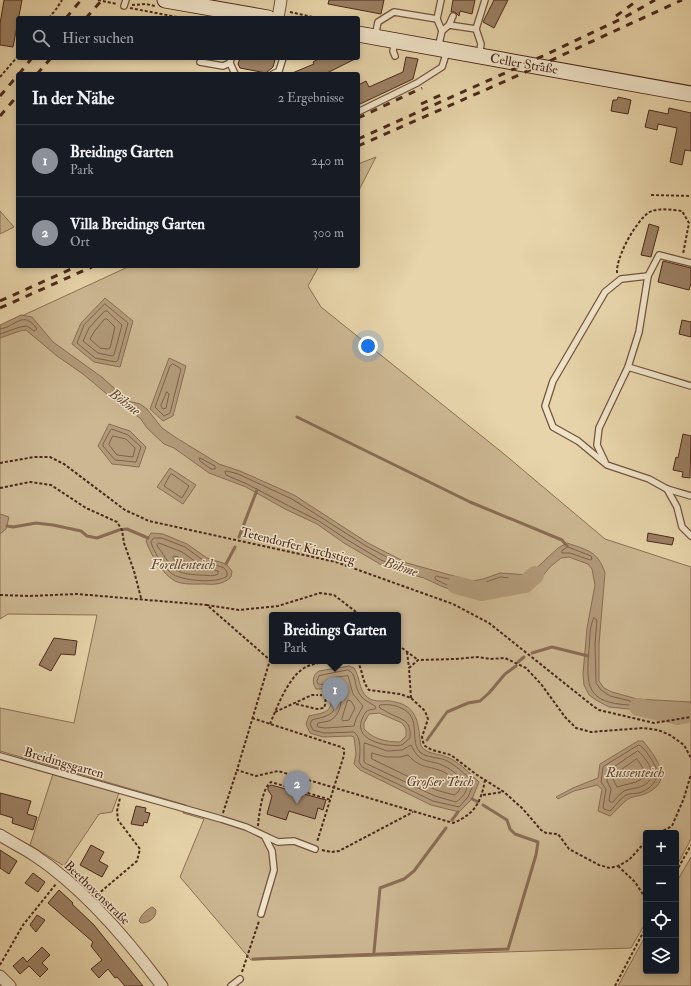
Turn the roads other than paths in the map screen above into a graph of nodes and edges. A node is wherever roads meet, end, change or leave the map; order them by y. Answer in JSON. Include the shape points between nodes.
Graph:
{"nodes":[{"id":1,"x":165,"y":0,"type":"edge"},
{"id":2,"x":281,"y":0,"type":"edge"},
{"id":3,"x":441,"y":0,"type":"edge"},
{"id":4,"x":485,"y":0,"type":"edge"},
{"id":5,"x":239,"y":16,"type":"edge"},
{"id":6,"x":278,"y":16,"type":"edge"},
{"id":7,"x":453,"y":16,"type":"dead end"},
{"id":8,"x":437,"y":19,"type":"junction"},
{"id":9,"x":450,"y":25,"type":"junction"},
{"id":10,"x":476,"y":30,"type":"junction"},
{"id":11,"x":442,"y":31,"type":"junction"},
{"id":12,"x":360,"y":34,"type":"edge"},
{"id":13,"x":375,"y":37,"type":"junction"},
{"id":14,"x":395,"y":41,"type":"junction"},
{"id":15,"x":442,"y":49,"type":"junction"},
{"id":16,"x":395,"y":56,"type":"dead end"},
{"id":17,"x":479,"y":56,"type":"junction"},
{"id":18,"x":230,"y":60,"type":"edge"},
{"id":19,"x":282,"y":60,"type":"edge"},
{"id":20,"x":200,"y":62,"type":"dead end"},
{"id":21,"x":235,"y":72,"type":"edge"},
{"id":22,"x":277,"y":72,"type":"edge"},
{"id":23,"x":691,"y":94,"type":"edge"},
{"id":24,"x":360,"y":111,"type":"edge"},
{"id":25,"x":691,"y":263,"type":"edge"},
{"id":26,"x":648,"y":276,"type":"junction"},
{"id":27,"x":628,"y":368,"type":"junction"},
{"id":28,"x":691,"y":386,"type":"edge"},
{"id":29,"x":607,"y":465,"type":"junction"},
{"id":30,"x":667,"y":489,"type":"junction"},
{"id":31,"x":691,"y":496,"type":"edge"},
{"id":32,"x":691,"y":536,"type":"edge"},
{"id":33,"x":0,"y":756,"type":"edge"},
{"id":34,"x":0,"y":835,"type":"edge"},
{"id":35,"x":265,"y":837,"type":"junction"},
{"id":36,"x":315,"y":849,"type":"road end"},
{"id":37,"x":262,"y":914,"type":"road end"},
{"id":38,"x":0,"y":976,"type":"edge"},
{"id":39,"x":240,"y":979,"type":"road end"},
{"id":40,"x":10,"y":986,"type":"edge"},
{"id":41,"x":162,"y":986,"type":"edge"},
{"id":42,"x":231,"y":986,"type":"edge"}],
"edges":[{"from":1,"to":5,"type":"main road"},
{"from":2,"to":6,"type":"street"},
{"from":3,"to":8,"type":"lane"},
{"from":4,"to":10,"type":"lane"},
{"from":7,"to":9,"type":"lane"},
{"from":8,"to":11,"type":"lane"},
{"from":8,"to":13,"type":"lane","via":[[394,12],[378,22]]},
{"from":9,"to":10,"type":"lane"},
{"from":9,"to":11,"type":"lane"},
{"from":10,"to":17,"type":"lane","via":[[481,44]]},
{"from":11,"to":15,"type":"lane"},
{"from":12,"to":13,"type":"main road","name":"Celler Straße"},
{"from":13,"to":14,"type":"main road","name":"Celler Straße"},
{"from":14,"to":15,"type":"main road","name":"Celler Straße"},
{"from":14,"to":16,"type":"lane"},
{"from":15,"to":17,"type":"main road","name":"Celler Straße"},
{"from":15,"to":24,"type":"lane","via":[[442,67],[417,83]]},
{"from":17,"to":23,"type":"main road","name":"Celler Straße"},
{"from":18,"to":20,"type":"lane","via":[[223,66]]},
{"from":18,"to":21,"type":"lane"},
{"from":19,"to":22,"type":"lane"},
{"from":25,"to":26,"type":"lane","via":[[659,255]]},
{"from":26,"to":27,"type":"lane","via":[[639,332]]},
{"from":26,"to":29,"type":"lane","via":[[621,279],[605,292],[553,381],[545,406],[553,426],[578,441]]},
{"from":27,"to":28,"type":"lane"},
{"from":27,"to":29,"type":"lane","via":[[599,428],[596,445]]},
{"from":29,"to":30,"type":"lane","via":[[649,479]]},
{"from":30,"to":31,"type":"lane"},
{"from":30,"to":32,"type":"lane","via":[[677,507],[682,527]]},
{"from":33,"to":35,"type":"lane","name":"Breidingsgarten","via":[[221,819]]},
{"from":34,"to":41,"type":"street","name":"Beethovenstraße","via":[[35,855],[90,901],[134,949]]},
{"from":35,"to":36,"type":"lane","name":"Breidingsgarten","via":[[278,842],[294,841]]},
{"from":35,"to":37,"type":"lane","via":[[272,851],[274,870]]},
{"from":38,"to":40,"type":"street"},
{"from":39,"to":42,"type":"lane"}]}
